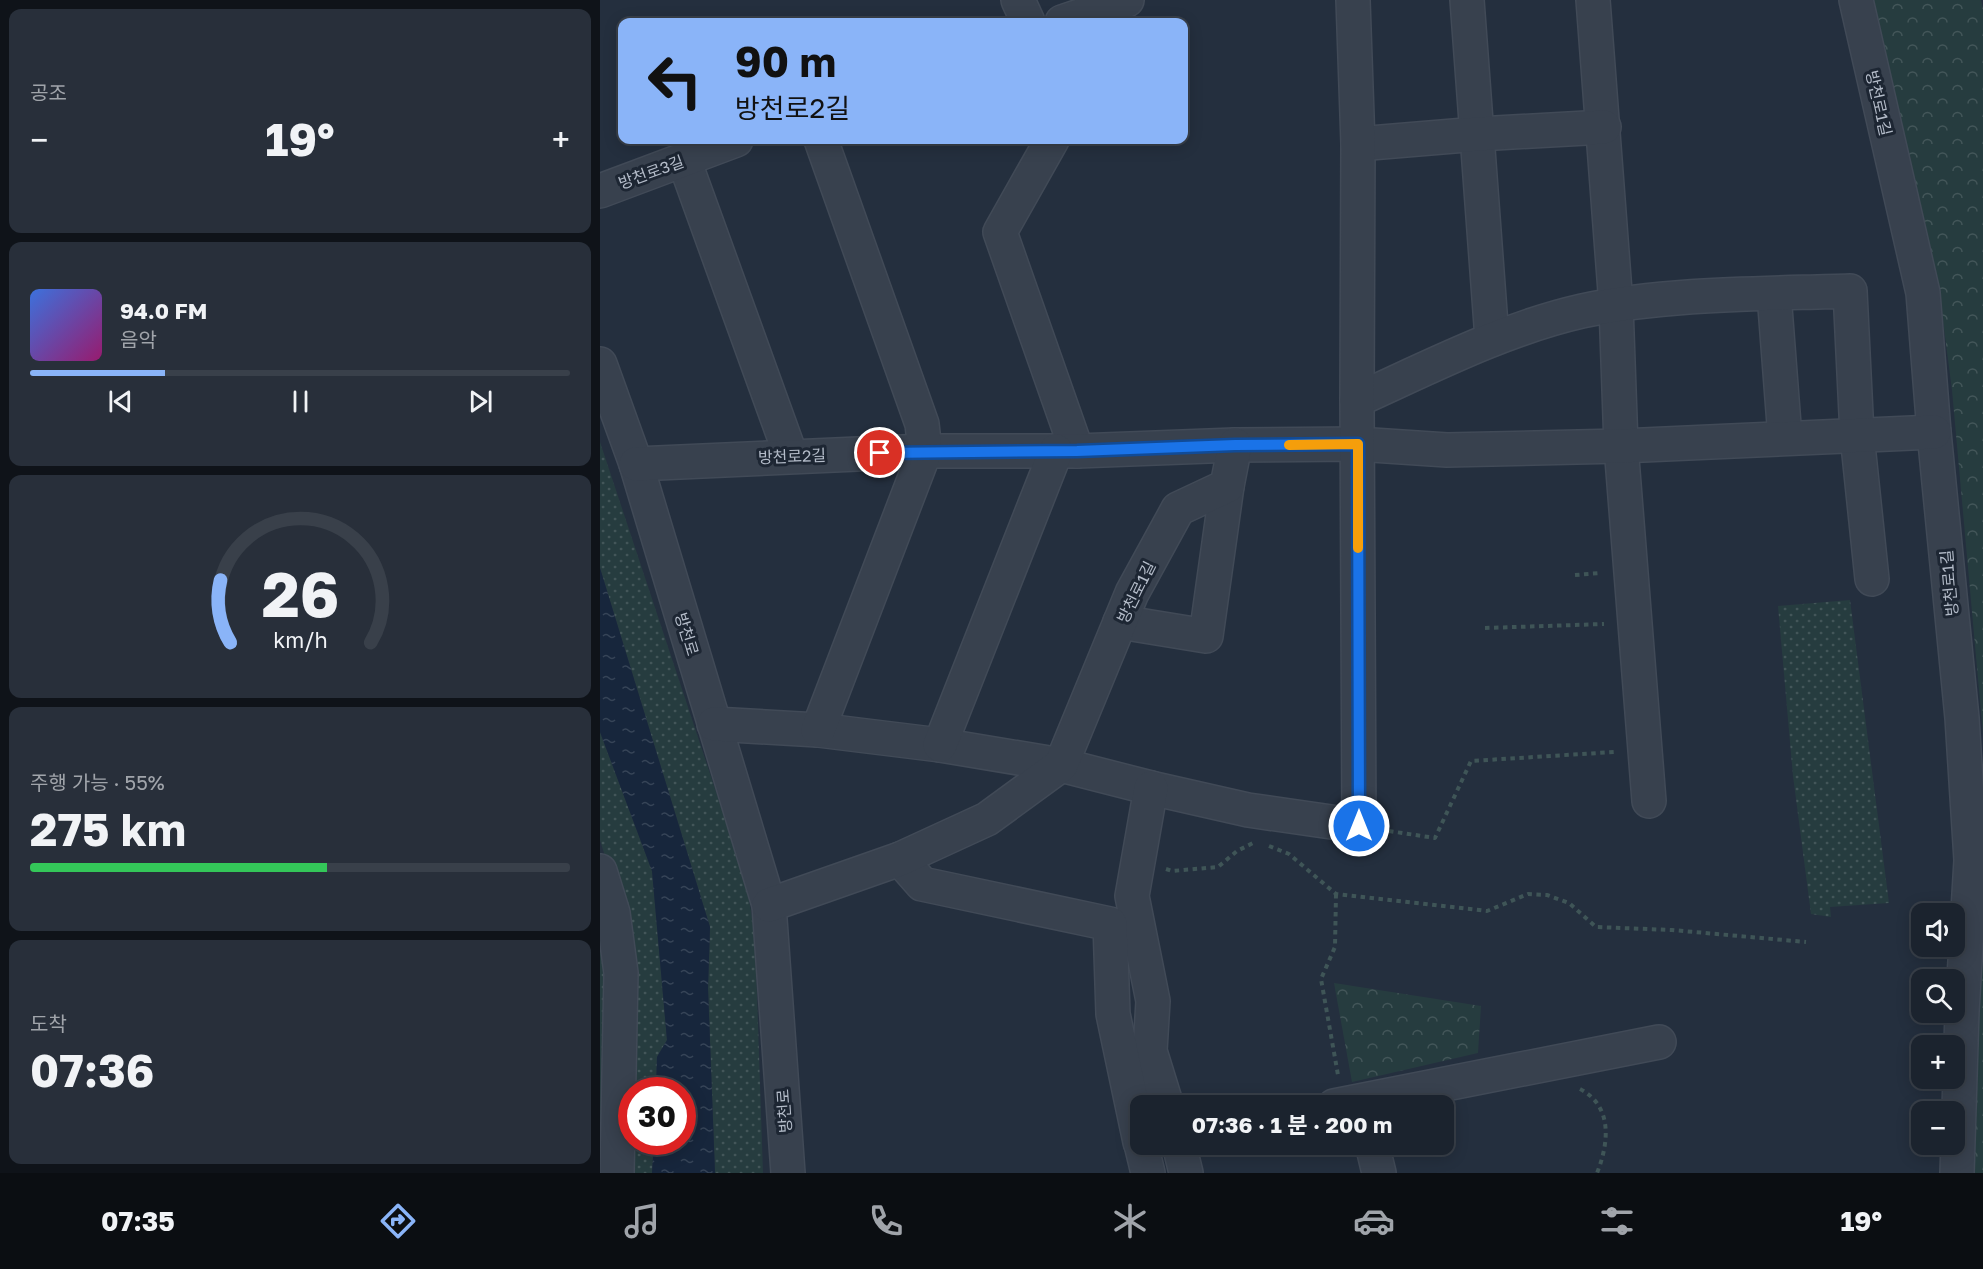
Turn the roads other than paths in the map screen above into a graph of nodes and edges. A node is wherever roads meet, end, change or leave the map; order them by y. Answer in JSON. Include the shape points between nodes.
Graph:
{"nodes":[{"id":1,"x":1018,"y":0,"type":"edge"},
{"id":2,"x":1127,"y":0,"type":"edge"},
{"id":3,"x":1353,"y":0,"type":"edge"},
{"id":4,"x":1467,"y":0,"type":"edge"},
{"id":5,"x":1593,"y":0,"type":"edge"},
{"id":6,"x":1856,"y":0,"type":"edge"},
{"id":7,"x":1026,"y":18,"type":"edge"},
{"id":8,"x":1074,"y":18,"type":"edge"},
{"id":9,"x":1604,"y":127,"type":"junction"},
{"id":10,"x":1478,"y":134,"type":"junction"},
{"id":11,"x":726,"y":144,"type":"edge"},
{"id":12,"x":822,"y":144,"type":"edge"},
{"id":13,"x":1050,"y":144,"type":"edge"},
{"id":14,"x":1358,"y":144,"type":"junction"},
{"id":15,"x":684,"y":160,"type":"junction"},
{"id":16,"x":600,"y":191,"type":"edge"},
{"id":17,"x":1774,"y":294,"type":"junction"},
{"id":18,"x":1616,"y":305,"type":"junction"},
{"id":19,"x":1492,"y":339,"type":"junction"},
{"id":20,"x":600,"y":364,"type":"edge"},
{"id":21,"x":1357,"y":400,"type":"junction"},
{"id":22,"x":1934,"y":432,"type":"junction"},
{"id":23,"x":1857,"y":435,"type":"junction"},
{"id":24,"x":1785,"y":438,"type":"junction"},
{"id":25,"x":1358,"y":444,"type":"junction"},
{"id":26,"x":1235,"y":445,"type":"junction"},
{"id":27,"x":1621,"y":446,"type":"junction"},
{"id":28,"x":925,"y":451,"type":"junction"},
{"id":29,"x":1066,"y":451,"type":"junction"},
{"id":30,"x":791,"y":456,"type":"junction"},
{"id":31,"x":636,"y":464,"type":"junction"},
{"id":32,"x":1227,"y":486,"type":"junction"},
{"id":33,"x":1872,"y":579,"type":"dead end"},
{"id":34,"x":1120,"y":622,"type":"junction"},
{"id":35,"x":714,"y":724,"type":"junction"},
{"id":36,"x":818,"y":730,"type":"junction"},
{"id":37,"x":940,"y":745,"type":"junction"},
{"id":38,"x":1061,"y":765,"type":"junction"},
{"id":39,"x":1151,"y":788,"type":"junction"},
{"id":40,"x":1649,"y":801,"type":"dead end"},
{"id":41,"x":900,"y":859,"type":"junction"},
{"id":42,"x":600,"y":871,"type":"edge"},
{"id":43,"x":769,"y":905,"type":"junction"},
{"id":44,"x":1659,"y":1042,"type":"dead end"},
{"id":45,"x":1164,"y":1095,"type":"edge"},
{"id":46,"x":1391,"y":1095,"type":"edge"},
{"id":47,"x":1130,"y":1096,"type":"edge"},
{"id":48,"x":1143,"y":1155,"type":"edge"},
{"id":49,"x":1182,"y":1155,"type":"edge"},
{"id":50,"x":1374,"y":1155,"type":"edge"},
{"id":51,"x":617,"y":1173,"type":"edge"},
{"id":52,"x":788,"y":1173,"type":"edge"},
{"id":53,"x":1148,"y":1173,"type":"edge"},
{"id":54,"x":1186,"y":1173,"type":"edge"},
{"id":55,"x":1378,"y":1173,"type":"edge"},
{"id":56,"x":1957,"y":1173,"type":"edge"}],
"edges":[{"from":1,"to":7,"type":"street"},
{"from":2,"to":8,"type":"street"},
{"from":3,"to":14,"type":"street"},
{"from":4,"to":10,"type":"street"},
{"from":5,"to":9,"type":"street"},
{"from":6,"to":22,"type":"street","name":"방천로1길","via":[[1923,293]]},
{"from":9,"to":10,"type":"street"},
{"from":9,"to":18,"type":"street"},
{"from":10,"to":14,"type":"street"},
{"from":10,"to":19,"type":"street"},
{"from":11,"to":15,"type":"street","name":"방천로3길"},
{"from":12,"to":28,"type":"street","via":[[922,424]]},
{"from":13,"to":29,"type":"street","via":[[1000,232]]},
{"from":14,"to":21,"type":"street"},
{"from":15,"to":16,"type":"street","name":"방천로3길"},
{"from":15,"to":30,"type":"street"},
{"from":17,"to":18,"type":"street"},
{"from":17,"to":23,"type":"street","via":[[1850,291]]},
{"from":17,"to":24,"type":"street"},
{"from":18,"to":19,"type":"street","via":[[1579,312]]},
{"from":18,"to":27,"type":"street"},
{"from":19,"to":21,"type":"street"},
{"from":20,"to":31,"type":"street","name":"방천로"},
{"from":21,"to":25,"type":"street"},
{"from":22,"to":23,"type":"street","name":"방천로2길"},
{"from":22,"to":56,"type":"street","name":"방천로1길","via":[[1962,718],[1971,860]]},
{"from":23,"to":24,"type":"street","name":"방천로2길"},
{"from":23,"to":33,"type":"street"},
{"from":24,"to":27,"type":"street","name":"방천로2길"},
{"from":25,"to":26,"type":"street","name":"방천로2길"},
{"from":25,"to":27,"type":"street","name":"방천로2길","via":[[1447,450]]},
{"from":25,"to":39,"type":"street","via":[[1359,826],[1248,810]]},
{"from":26,"to":29,"type":"street","name":"방천로2길"},
{"from":26,"to":32,"type":"street"},
{"from":27,"to":40,"type":"street"},
{"from":28,"to":29,"type":"street","name":"방천로2길"},
{"from":28,"to":30,"type":"street","name":"방천로2길"},
{"from":28,"to":36,"type":"street"},
{"from":29,"to":37,"type":"street"},
{"from":30,"to":31,"type":"street","name":"방천로2길"},
{"from":31,"to":35,"type":"street","name":"방천로"},
{"from":32,"to":34,"type":"street","name":"방천로1길","via":[[1178,509]]},
{"from":32,"to":34,"type":"street","via":[[1206,636]]},
{"from":34,"to":38,"type":"street","name":"방천로1길"},
{"from":35,"to":36,"type":"street"},
{"from":35,"to":43,"type":"street","name":"방천로"},
{"from":36,"to":37,"type":"street"},
{"from":37,"to":38,"type":"street"},
{"from":38,"to":39,"type":"street"},
{"from":38,"to":41,"type":"street","via":[[987,819]]},
{"from":39,"to":45,"type":"street","via":[[1132,897],[1153,1001],[1150,1051]]},
{"from":41,"to":43,"type":"street"},
{"from":41,"to":47,"type":"street","via":[[922,884],[1110,924],[1113,1014]]},
{"from":42,"to":51,"type":"street","via":[[613,913],[621,973]]},
{"from":43,"to":52,"type":"street","name":"방천로"},
{"from":44,"to":46,"type":"street"},
{"from":48,"to":53,"type":"street"},
{"from":49,"to":54,"type":"street"},
{"from":50,"to":55,"type":"street"}]}
